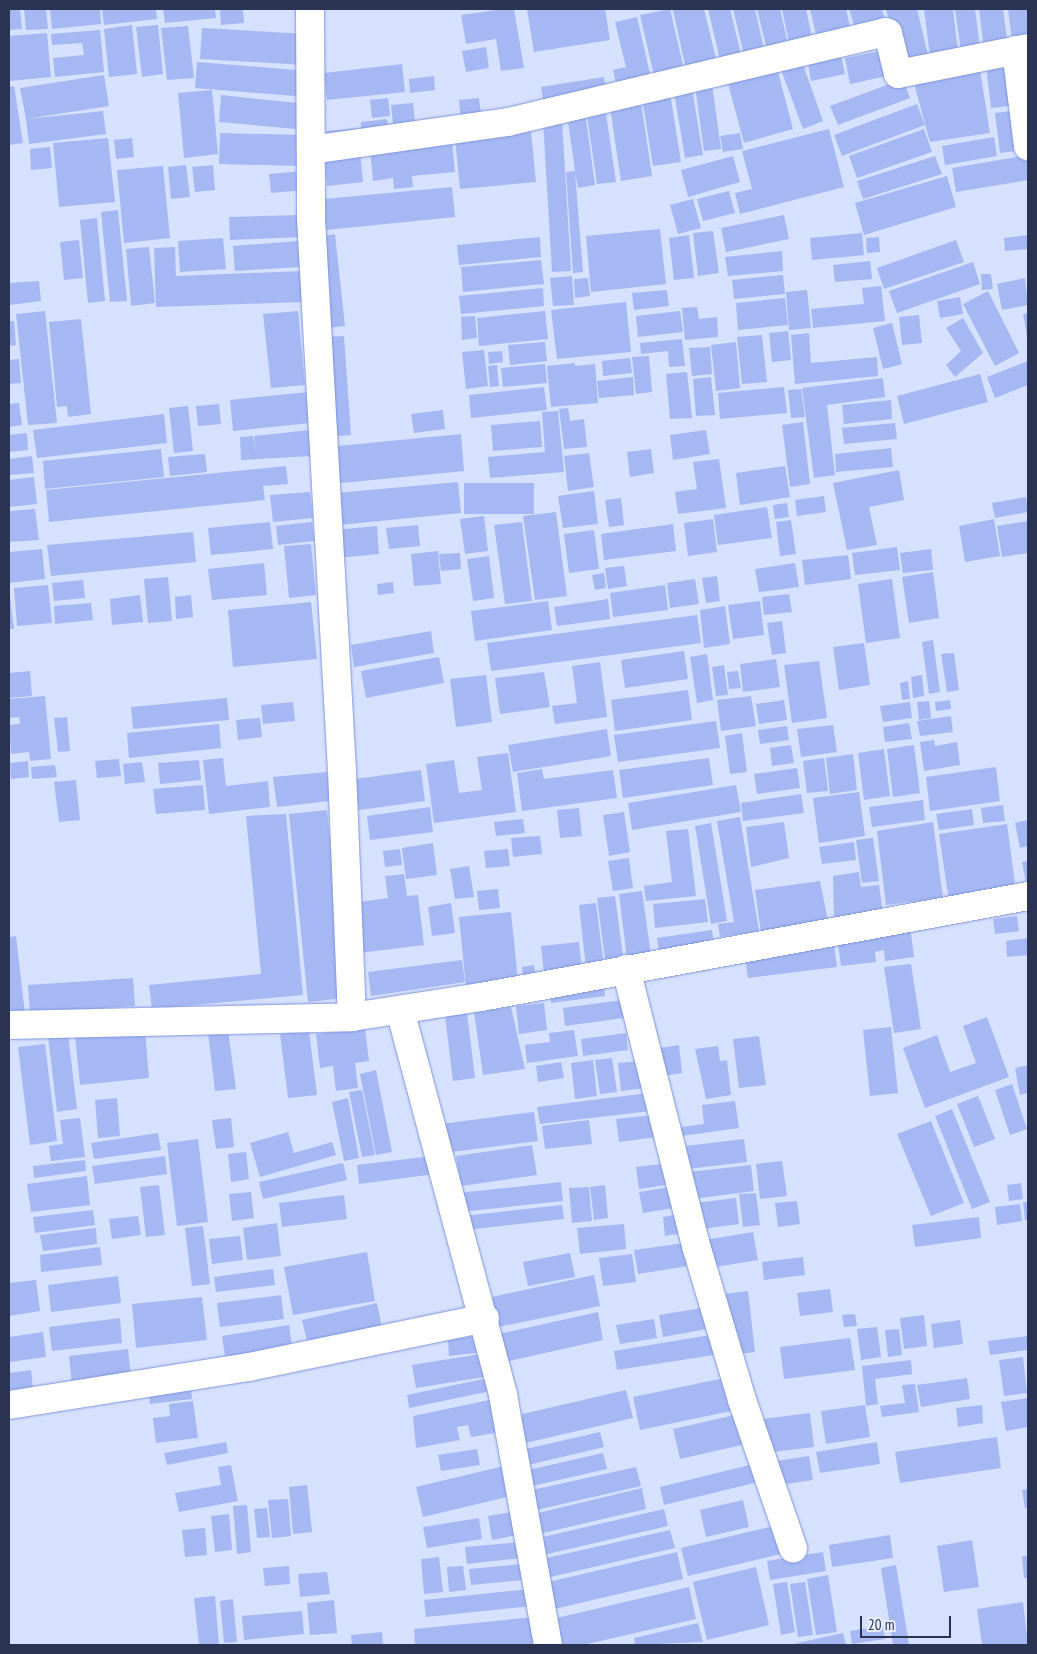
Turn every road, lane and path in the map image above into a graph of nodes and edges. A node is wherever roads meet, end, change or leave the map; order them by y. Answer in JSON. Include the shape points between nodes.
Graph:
{"nodes":[{"id":1,"x":310,"y":9,"type":"edge"},
{"id":2,"x":1022,"y":49,"type":"edge"},
{"id":3,"x":1028,"y":146,"type":"edge"},
{"id":4,"x":311,"y":150,"type":"junction"},
{"id":5,"x":1028,"y":896,"type":"edge"},
{"id":6,"x":626,"y":969,"type":"junction"},
{"id":7,"x":400,"y":1010,"type":"junction"},
{"id":8,"x":352,"y":1017,"type":"junction"},
{"id":9,"x":9,"y":1025,"type":"edge"},
{"id":10,"x":485,"y":1318,"type":"junction"},
{"id":11,"x":9,"y":1405,"type":"edge"},
{"id":12,"x":793,"y":1548,"type":"dead end"},
{"id":13,"x":548,"y":1645,"type":"edge"}],
"edges":[{"from":1,"to":4,"type":"street"},
{"from":2,"to":3,"type":"street"},
{"from":2,"to":4,"type":"street","via":[[898,74],[889,35],[885,32],[508,122]]},
{"from":4,"to":8,"type":"street","via":[[311,218],[342,770]]},
{"from":5,"to":6,"type":"street"},
{"from":6,"to":7,"type":"street"},
{"from":6,"to":12,"type":"street","via":[[697,1249],[742,1400]]},
{"from":7,"to":8,"type":"street"},
{"from":7,"to":10,"type":"street"},
{"from":8,"to":9,"type":"street"},
{"from":10,"to":11,"type":"street","via":[[249,1367]]},
{"from":10,"to":13,"type":"street","via":[[516,1458]]}]}
